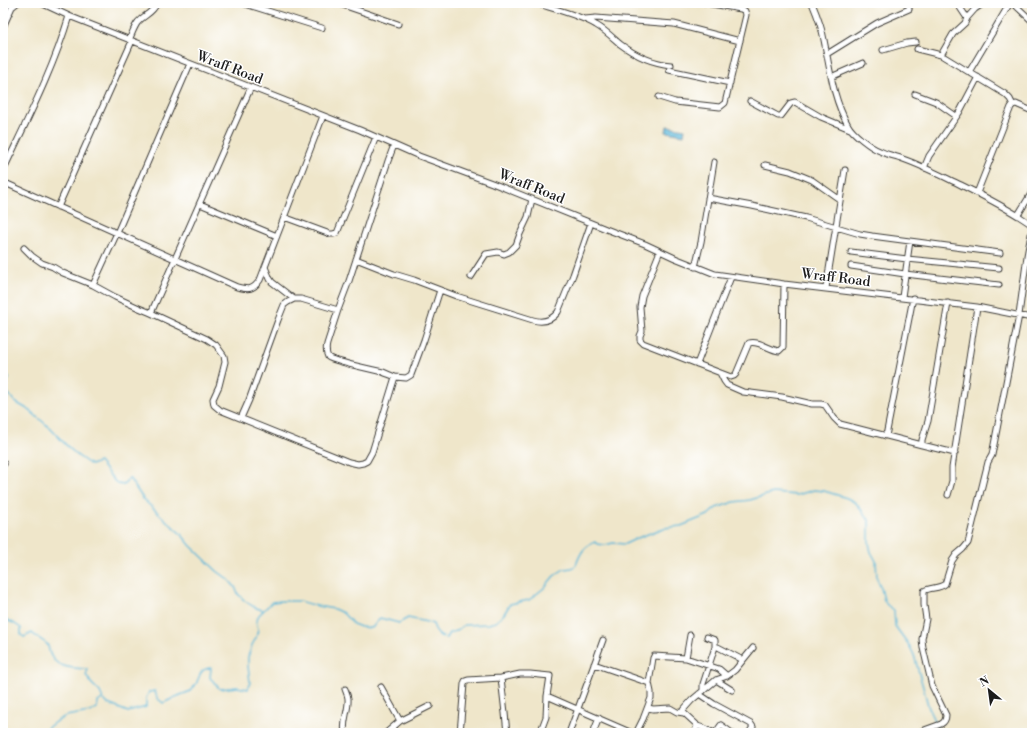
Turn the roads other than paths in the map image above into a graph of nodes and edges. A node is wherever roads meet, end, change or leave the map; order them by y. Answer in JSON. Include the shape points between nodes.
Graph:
{"nodes":[{"id":1,"x":42,"y":3,"type":"edge"},
{"id":2,"x":157,"y":3,"type":"edge"},
{"id":3,"x":242,"y":3,"type":"edge"},
{"id":4,"x":337,"y":3,"type":"edge"},
{"id":5,"x":536,"y":3,"type":"edge"},
{"id":6,"x":706,"y":3,"type":"edge"},
{"id":7,"x":812,"y":3,"type":"edge"},
{"id":8,"x":957,"y":3,"type":"edge"},
{"id":9,"x":984,"y":3,"type":"edge"},
{"id":10,"x":1010,"y":3,"type":"edge"},
{"id":11,"x":1013,"y":3,"type":"edge"},
{"id":12,"x":14,"y":4,"type":"edge"},
{"id":13,"x":910,"y":6,"type":"edge"},
{"id":14,"x":69,"y":16,"type":"junction"},
{"id":15,"x":967,"y":18,"type":"junction"},
{"id":16,"x":585,"y":19,"type":"junction"},
{"id":17,"x":1032,"y":21,"type":"edge"},
{"id":18,"x":398,"y":24,"type":"dead end"},
{"id":19,"x":3,"y":27,"type":"edge"},
{"id":20,"x":322,"y":28,"type":"dead end"},
{"id":21,"x":131,"y":41,"type":"junction"},
{"id":22,"x":740,"y":41,"type":"junction"},
{"id":23,"x":916,"y":42,"type":"dead end"},
{"id":24,"x":917,"y":49,"type":"dead end"},
{"id":25,"x":883,"y":50,"type":"dead end"},
{"id":26,"x":826,"y":54,"type":"junction"},
{"id":27,"x":941,"y":55,"type":"junction"},
{"id":28,"x":863,"y":63,"type":"dead end"},
{"id":29,"x":190,"y":64,"type":"junction"},
{"id":30,"x":969,"y":72,"type":"junction"},
{"id":31,"x":831,"y":77,"type":"junction"},
{"id":32,"x":978,"y":78,"type":"junction"},
{"id":33,"x":730,"y":83,"type":"junction"},
{"id":34,"x":251,"y":87,"type":"junction"},
{"id":35,"x":915,"y":94,"type":"dead end"},
{"id":36,"x":659,"y":97,"type":"dead end"},
{"id":37,"x":750,"y":102,"type":"dead end"},
{"id":38,"x":1013,"y":105,"type":"junction"},
{"id":39,"x":1032,"y":111,"type":"edge"},
{"id":40,"x":323,"y":116,"type":"junction"},
{"id":41,"x":956,"y":116,"type":"junction"},
{"id":42,"x":850,"y":129,"type":"junction"},
{"id":43,"x":376,"y":137,"type":"junction"},
{"id":44,"x":394,"y":145,"type":"junction"},
{"id":45,"x":714,"y":162,"type":"dead end"},
{"id":46,"x":765,"y":165,"type":"dead end"},
{"id":47,"x":924,"y":168,"type":"junction"},
{"id":48,"x":844,"y":170,"type":"dead end"},
{"id":49,"x":3,"y":171,"type":"edge"},
{"id":50,"x":3,"y":182,"type":"edge"},
{"id":51,"x":1032,"y":192,"type":"edge"},
{"id":52,"x":977,"y":193,"type":"junction"},
{"id":53,"x":708,"y":198,"type":"junction"},
{"id":54,"x":532,"y":199,"type":"junction"},
{"id":55,"x":840,"y":199,"type":"junction"},
{"id":56,"x":200,"y":204,"type":"junction"},
{"id":57,"x":58,"y":207,"type":"junction"},
{"id":58,"x":1018,"y":214,"type":"junction"},
{"id":59,"x":284,"y":217,"type":"junction"},
{"id":60,"x":591,"y":223,"type":"junction"},
{"id":61,"x":1032,"y":225,"type":"edge"},
{"id":62,"x":836,"y":227,"type":"junction"},
{"id":63,"x":1032,"y":229,"type":"edge"},
{"id":64,"x":117,"y":233,"type":"junction"},
{"id":65,"x":277,"y":236,"type":"junction"},
{"id":66,"x":910,"y":241,"type":"junction"},
{"id":67,"x":24,"y":248,"type":"dead end"},
{"id":68,"x":660,"y":251,"type":"junction"},
{"id":69,"x":851,"y":252,"type":"dead end"},
{"id":70,"x":1000,"y":253,"type":"dead end"},
{"id":71,"x":1029,"y":257,"type":"edge"},
{"id":72,"x":356,"y":259,"type":"junction"},
{"id":73,"x":907,"y":259,"type":"junction"},
{"id":74,"x":175,"y":260,"type":"junction"},
{"id":75,"x":696,"y":266,"type":"junction"},
{"id":76,"x":851,"y":266,"type":"dead end"},
{"id":77,"x":265,"y":267,"type":"junction"},
{"id":78,"x":999,"y":268,"type":"dead end"},
{"id":79,"x":905,"y":274,"type":"junction"},
{"id":80,"x":471,"y":277,"type":"dead end"},
{"id":81,"x":731,"y":277,"type":"junction"},
{"id":82,"x":784,"y":284,"type":"junction"},
{"id":83,"x":93,"y":285,"type":"junction"},
{"id":84,"x":999,"y":285,"type":"dead end"},
{"id":85,"x":826,"y":288,"type":"junction"},
{"id":86,"x":440,"y":290,"type":"junction"},
{"id":87,"x":286,"y":294,"type":"junction"},
{"id":88,"x":902,"y":297,"type":"junction"},
{"id":89,"x":913,"y":298,"type":"junction"},
{"id":90,"x":294,"y":299,"type":"junction"},
{"id":91,"x":287,"y":303,"type":"junction"},
{"id":92,"x":948,"y":303,"type":"junction"},
{"id":93,"x":977,"y":307,"type":"junction"},
{"id":94,"x":338,"y":310,"type":"junction"},
{"id":95,"x":151,"y":313,"type":"junction"},
{"id":96,"x":1019,"y":315,"type":"junction"},
{"id":97,"x":1032,"y":318,"type":"edge"},
{"id":98,"x":696,"y":364,"type":"junction"},
{"id":99,"x":720,"y":373,"type":"junction"},
{"id":100,"x":394,"y":377,"type":"junction"},
{"id":101,"x":3,"y":410,"type":"edge"},
{"id":102,"x":241,"y":418,"type":"junction"},
{"id":103,"x":3,"y":419,"type":"edge"},
{"id":104,"x":886,"y":436,"type":"junction"},
{"id":105,"x":922,"y":445,"type":"junction"},
{"id":106,"x":955,"y":452,"type":"junction"},
{"id":107,"x":948,"y":495,"type":"dead end"},
{"id":108,"x":690,"y":635,"type":"dead end"},
{"id":109,"x":707,"y":637,"type":"dead end"},
{"id":110,"x":603,"y":640,"type":"dead end"},
{"id":111,"x":715,"y":647,"type":"junction"},
{"id":112,"x":753,"y":648,"type":"dead end"},
{"id":113,"x":686,"y":658,"type":"junction"},
{"id":114,"x":743,"y":660,"type":"junction"},
{"id":115,"x":594,"y":664,"type":"junction"},
{"id":116,"x":709,"y":666,"type":"junction"},
{"id":117,"x":727,"y":676,"type":"junction"},
{"id":118,"x":501,"y":678,"type":"junction"},
{"id":119,"x":716,"y":680,"type":"junction"},
{"id":120,"x":649,"y":683,"type":"junction"},
{"id":121,"x":381,"y":687,"type":"dead end"},
{"id":122,"x":345,"y":689,"type":"dead end"},
{"id":123,"x":732,"y":690,"type":"dead end"},
{"id":124,"x":701,"y":692,"type":"junction"},
{"id":125,"x":547,"y":696,"type":"junction"},
{"id":126,"x":430,"y":706,"type":"dead end"},
{"id":127,"x":648,"y":708,"type":"junction"},
{"id":128,"x":578,"y":709,"type":"junction"},
{"id":129,"x":684,"y":713,"type":"junction"},
{"id":130,"x":599,"y":718,"type":"junction"},
{"id":131,"x":400,"y":721,"type":"junction"},
{"id":132,"x":697,"y":726,"type":"junction"},
{"id":133,"x":345,"y":733,"type":"edge"},
{"id":134,"x":386,"y":733,"type":"edge"},
{"id":135,"x":460,"y":733,"type":"edge"},
{"id":136,"x":507,"y":733,"type":"edge"},
{"id":137,"x":540,"y":733,"type":"edge"},
{"id":138,"x":568,"y":733,"type":"edge"},
{"id":139,"x":593,"y":733,"type":"edge"},
{"id":140,"x":632,"y":733,"type":"edge"},
{"id":141,"x":636,"y":733,"type":"edge"},
{"id":142,"x":694,"y":733,"type":"edge"},
{"id":143,"x":732,"y":733,"type":"edge"},
{"id":144,"x":749,"y":733,"type":"edge"},
{"id":145,"x":916,"y":733,"type":"edge"}],
"edges":[{"from":1,"to":14,"type":"street","name":"Wraff Road"},
{"from":2,"to":21,"type":"street","via":[[154,10],[137,24]]},
{"from":3,"to":20,"type":"street"},
{"from":4,"to":18,"type":"street"},
{"from":5,"to":16,"type":"street"},
{"from":6,"to":22,"type":"street","via":[[744,11],[746,15]]},
{"from":7,"to":26,"type":"street","via":[[820,22]]},
{"from":8,"to":15,"type":"street"},
{"from":9,"to":15,"type":"street"},
{"from":10,"to":30,"type":"street"},
{"from":11,"to":17,"type":"street"},
{"from":12,"to":19,"type":"street"},
{"from":13,"to":26,"type":"street"},
{"from":14,"to":21,"type":"street","name":"Wraff Road"},
{"from":14,"to":49,"type":"street","via":[[54,61]]},
{"from":15,"to":27,"type":"street","via":[[953,34]]},
{"from":16,"to":22,"type":"street","via":[[674,24]]},
{"from":16,"to":33,"type":"street","via":[[647,60]]},
{"from":21,"to":29,"type":"street","name":"Wraff Road"},
{"from":21,"to":57,"type":"street"},
{"from":22,"to":33,"type":"street"},
{"from":23,"to":25,"type":"street"},
{"from":24,"to":27,"type":"street"},
{"from":26,"to":31,"type":"street"},
{"from":27,"to":30,"type":"street"},
{"from":28,"to":31,"type":"street"},
{"from":29,"to":34,"type":"street","name":"Wraff Road"},
{"from":29,"to":64,"type":"street"},
{"from":30,"to":32,"type":"street"},
{"from":31,"to":42,"type":"street"},
{"from":32,"to":38,"type":"street","via":[[1005,94]]},
{"from":32,"to":41,"type":"street"},
{"from":33,"to":36,"type":"street","via":[[725,103],[720,107],[676,102]]},
{"from":34,"to":40,"type":"street","name":"Wraff Road"},
{"from":34,"to":56,"type":"street"},
{"from":35,"to":41,"type":"street","via":[[936,102]]},
{"from":37,"to":42,"type":"street","via":[[778,116],[781,116],[790,103],[795,102],[821,117]]},
{"from":38,"to":39,"type":"street"},
{"from":38,"to":52,"type":"street"},
{"from":40,"to":43,"type":"street","name":"Wraff Road"},
{"from":40,"to":59,"type":"street"},
{"from":41,"to":47,"type":"street","via":[[929,156]]},
{"from":42,"to":47,"type":"street","via":[[873,148]]},
{"from":43,"to":44,"type":"street","name":"Wraff Road"},
{"from":43,"to":59,"type":"street","via":[[337,233],[330,234]]},
{"from":44,"to":54,"type":"street","name":"Wraff Road"},
{"from":44,"to":72,"type":"street"},
{"from":45,"to":53,"type":"street"},
{"from":46,"to":55,"type":"street","via":[[812,180]]},
{"from":47,"to":52,"type":"street"},
{"from":48,"to":55,"type":"street"},
{"from":50,"to":57,"type":"street"},
{"from":51,"to":58,"type":"street"},
{"from":52,"to":58,"type":"street"},
{"from":53,"to":62,"type":"street","via":[[806,218]]},
{"from":53,"to":75,"type":"street"},
{"from":54,"to":60,"type":"street","name":"Wraff Road"},
{"from":54,"to":80,"type":"street","via":[[528,217],[516,245],[504,254],[486,254]]},
{"from":55,"to":62,"type":"street"},
{"from":56,"to":65,"type":"street"},
{"from":56,"to":74,"type":"street"},
{"from":57,"to":64,"type":"street"},
{"from":58,"to":61,"type":"street"},
{"from":59,"to":65,"type":"street"},
{"from":60,"to":68,"type":"street","name":"Wraff Road"},
{"from":60,"to":86,"type":"street","via":[[558,312],[549,320],[533,320]]},
{"from":62,"to":66,"type":"street","via":[[860,234]]},
{"from":62,"to":85,"type":"street"},
{"from":63,"to":71,"type":"street"},
{"from":64,"to":74,"type":"street"},
{"from":64,"to":83,"type":"street"},
{"from":65,"to":77,"type":"street"},
{"from":66,"to":70,"type":"street"},
{"from":66,"to":73,"type":"street"},
{"from":67,"to":83,"type":"street","via":[[42,263]]},
{"from":68,"to":75,"type":"street","name":"Wraff Road"},
{"from":68,"to":98,"type":"street","via":[[642,296],[640,340]]},
{"from":69,"to":73,"type":"street"},
{"from":71,"to":96,"type":"street"},
{"from":72,"to":86,"type":"street"},
{"from":72,"to":94,"type":"street"},
{"from":73,"to":78,"type":"street"},
{"from":73,"to":79,"type":"street"},
{"from":74,"to":77,"type":"street","via":[[247,289],[256,286]]},
{"from":74,"to":95,"type":"street"},
{"from":75,"to":81,"type":"street","name":"Wraff Road"},
{"from":76,"to":79,"type":"street"},
{"from":77,"to":87,"type":"street","via":[[272,282]]},
{"from":79,"to":84,"type":"street"},
{"from":79,"to":88,"type":"street"},
{"from":81,"to":82,"type":"street","name":"Wraff Road"},
{"from":81,"to":98,"type":"street"},
{"from":82,"to":85,"type":"street","name":"Wraff Road"},
{"from":82,"to":99,"type":"street","via":[[783,347],[774,350],[752,342],[734,376]]},
{"from":83,"to":95,"type":"street"},
{"from":85,"to":88,"type":"street","name":"Wraff Road"},
{"from":86,"to":100,"type":"street","via":[[411,375],[404,378]]},
{"from":87,"to":90,"type":"street"},
{"from":87,"to":91,"type":"street"},
{"from":88,"to":89,"type":"street","name":"Wraff Road"},
{"from":89,"to":92,"type":"street","name":"Wraff Road"},
{"from":89,"to":104,"type":"street"},
{"from":90,"to":91,"type":"street"},
{"from":90,"to":94,"type":"street"},
{"from":91,"to":102,"type":"street","via":[[278,320]]},
{"from":92,"to":93,"type":"street","name":"Wraff Road"},
{"from":92,"to":105,"type":"street"},
{"from":93,"to":96,"type":"street","name":"Wraff Road"},
{"from":93,"to":106,"type":"street"},
{"from":94,"to":100,"type":"street","via":[[327,344],[328,356]]},
{"from":95,"to":102,"type":"street","via":[[216,344],[225,362],[213,399],[214,405]]},
{"from":96,"to":97,"type":"street","name":"Wraff Road"},
{"from":96,"to":145,"type":"street","via":[[992,455],[988,462],[968,543],[952,561],[945,584],[924,591],[926,619],[922,637],[923,648],[932,686],[946,715],[945,721],[939,725]]},
{"from":98,"to":99,"type":"street"},
{"from":99,"to":104,"type":"street","via":[[727,385],[740,391],[825,405],[840,424]]},
{"from":100,"to":102,"type":"street","via":[[372,452],[363,463],[343,460]]},
{"from":101,"to":103,"type":"street"},
{"from":104,"to":105,"type":"street"},
{"from":105,"to":106,"type":"street"},
{"from":106,"to":107,"type":"street"},
{"from":108,"to":113,"type":"street"},
{"from":109,"to":111,"type":"street","via":[[715,640]]},
{"from":110,"to":115,"type":"street"},
{"from":111,"to":114,"type":"street"},
{"from":111,"to":116,"type":"street"},
{"from":112,"to":114,"type":"street"},
{"from":113,"to":116,"type":"street"},
{"from":113,"to":120,"type":"street","via":[[654,656]]},
{"from":114,"to":117,"type":"street"},
{"from":115,"to":120,"type":"street"},
{"from":115,"to":128,"type":"street"},
{"from":116,"to":117,"type":"street","via":[[721,670]]},
{"from":116,"to":124,"type":"street"},
{"from":117,"to":119,"type":"street"},
{"from":118,"to":125,"type":"street","via":[[520,674],[550,676]]},
{"from":118,"to":135,"type":"street","via":[[464,682]]},
{"from":118,"to":136,"type":"street"},
{"from":119,"to":123,"type":"street"},
{"from":119,"to":124,"type":"street"},
{"from":120,"to":127,"type":"street","via":[[651,696]]},
{"from":121,"to":131,"type":"street"},
{"from":122,"to":133,"type":"street","via":[[348,697]]},
{"from":124,"to":129,"type":"street","via":[[687,704]]},
{"from":124,"to":144,"type":"street","via":[[714,704],[751,724],[753,728]]},
{"from":125,"to":128,"type":"street"},
{"from":125,"to":137,"type":"street","via":[[546,717]]},
{"from":126,"to":131,"type":"street"},
{"from":127,"to":129,"type":"street","via":[[670,708]]},
{"from":127,"to":141,"type":"street"},
{"from":128,"to":130,"type":"street"},
{"from":128,"to":138,"type":"street"},
{"from":129,"to":132,"type":"street"},
{"from":130,"to":139,"type":"street"},
{"from":130,"to":140,"type":"street"},
{"from":131,"to":134,"type":"street"},
{"from":132,"to":142,"type":"street"},
{"from":132,"to":143,"type":"street","via":[[714,733],[721,725]]}]}
